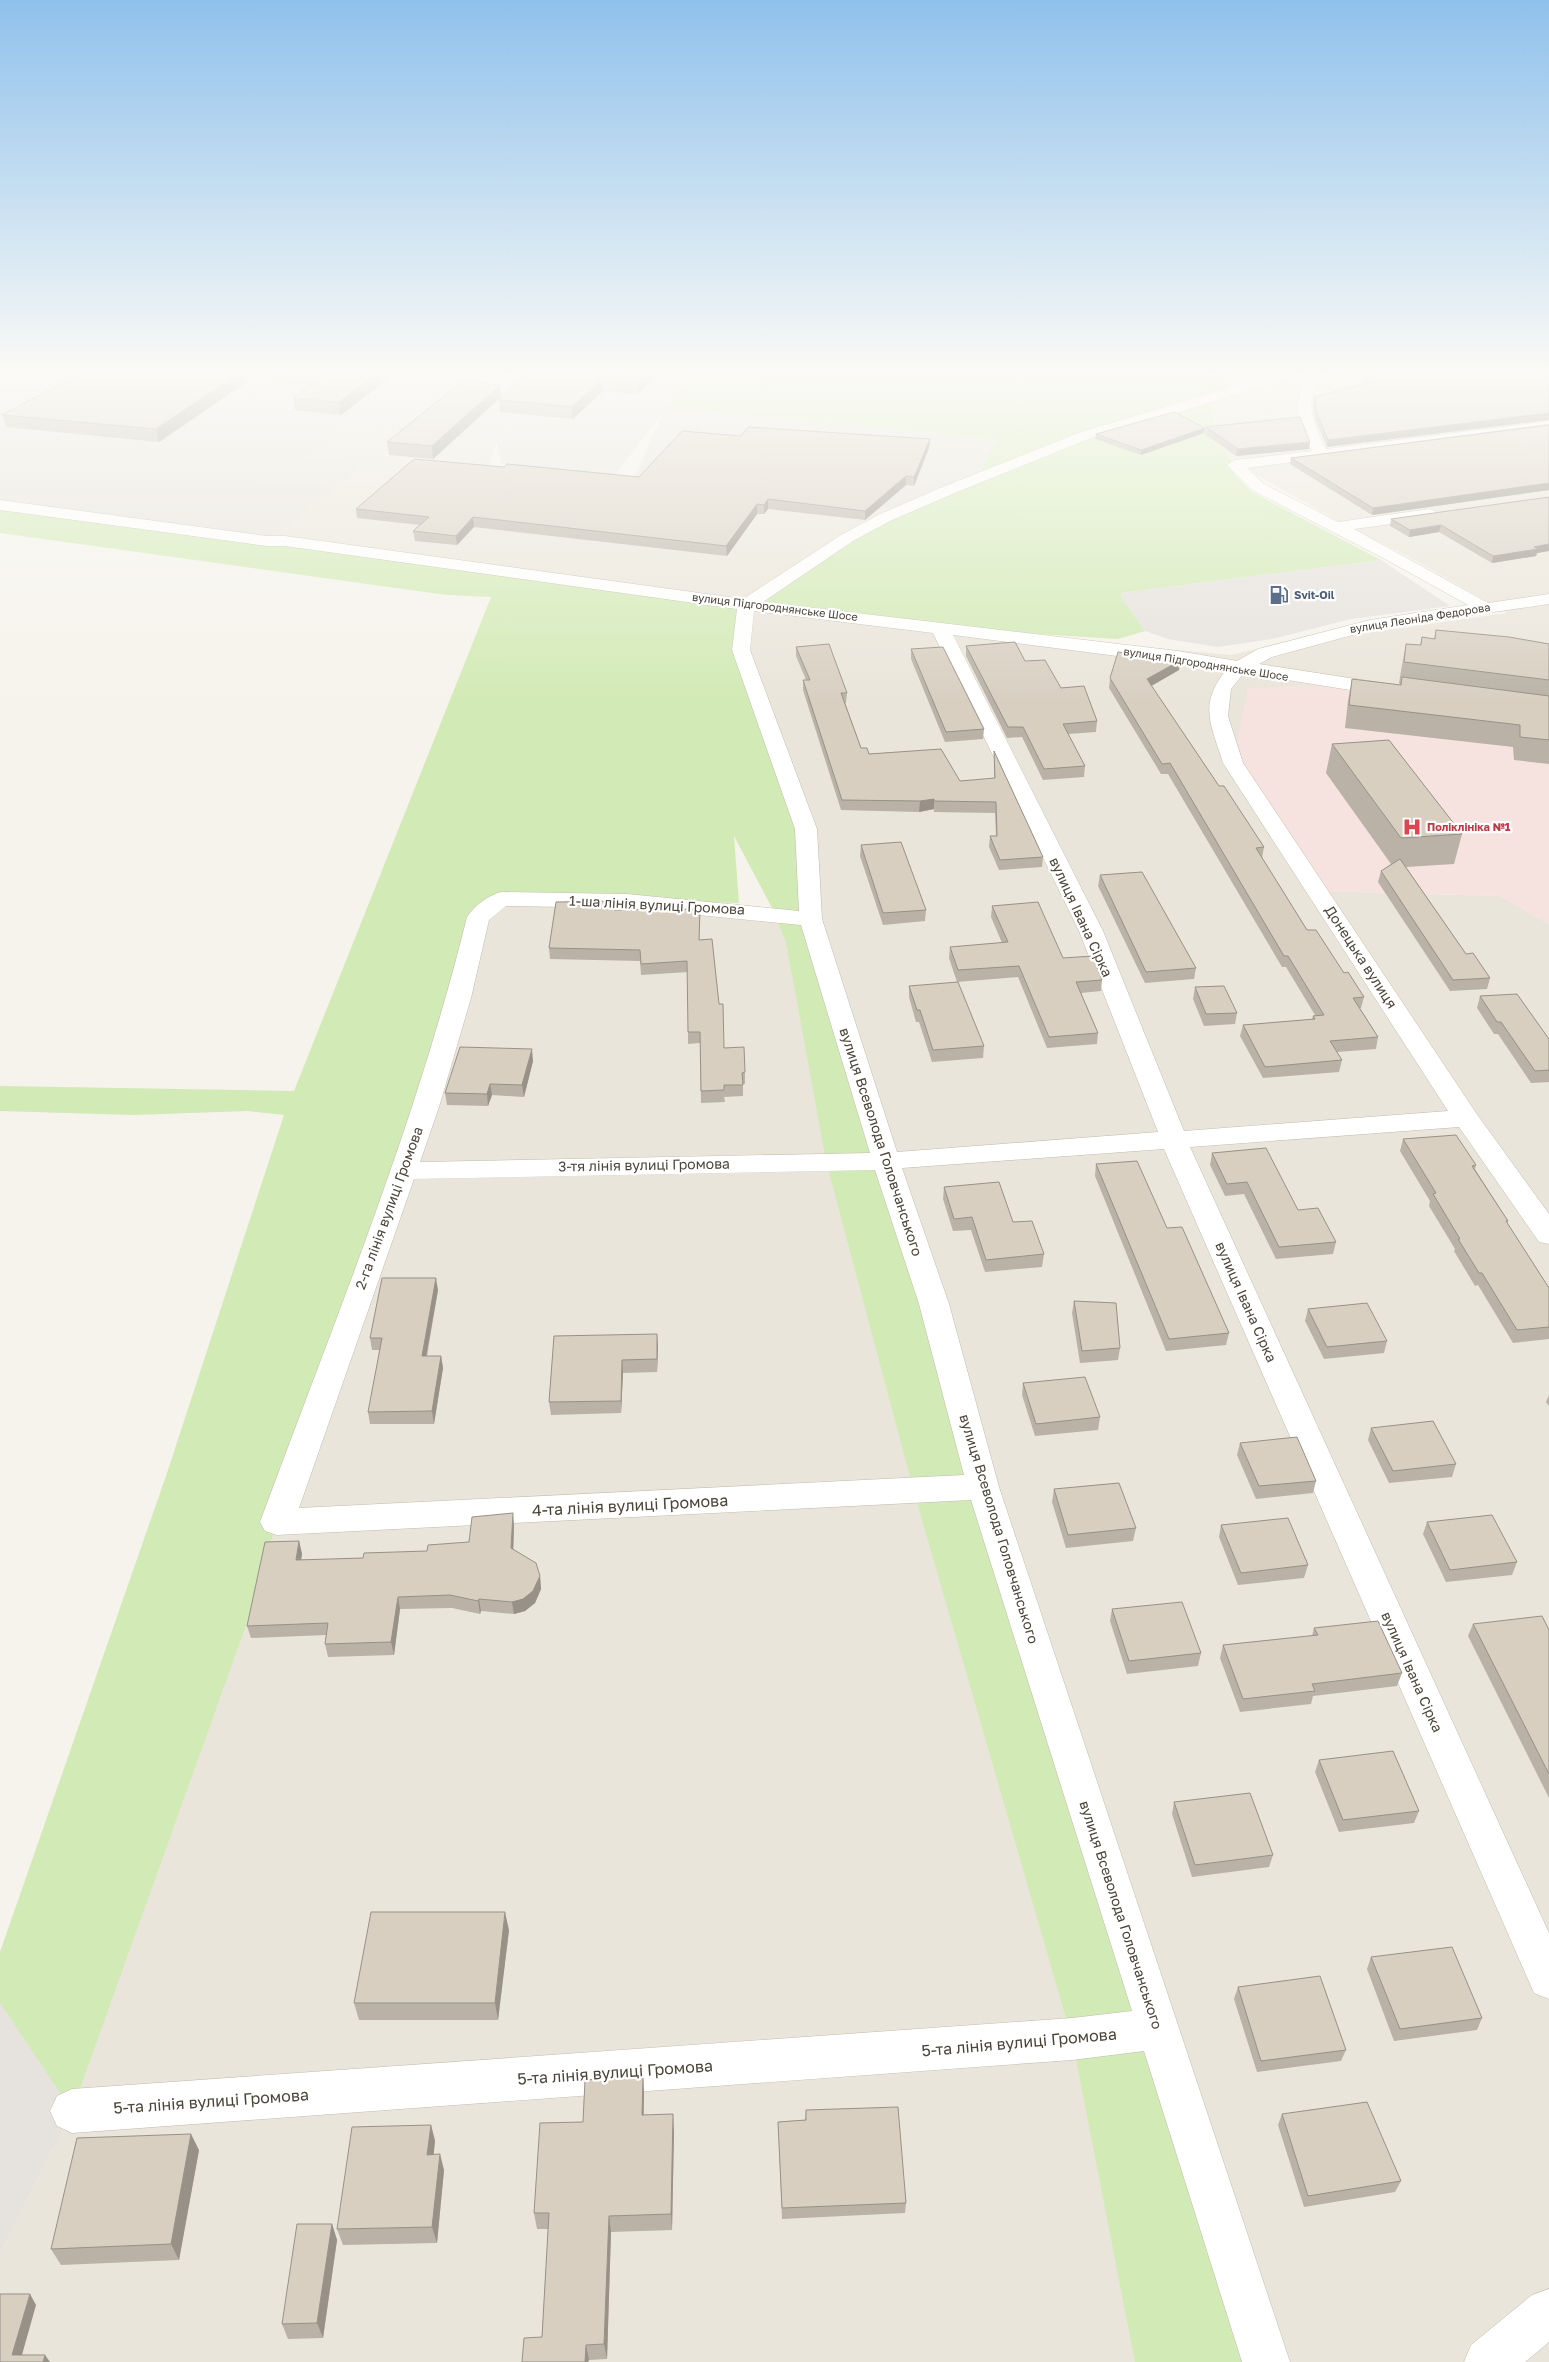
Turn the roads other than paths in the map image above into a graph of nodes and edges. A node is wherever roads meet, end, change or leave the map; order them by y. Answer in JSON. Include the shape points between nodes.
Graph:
{"nodes":[{"id":1,"x":965,"y":483,"type":"edge"},
{"id":2,"x":1254,"y":483,"type":"edge"},
{"id":3,"x":0,"y":505,"type":"edge"},
{"id":4,"x":1442,"y":512,"type":"edge"},
{"id":5,"x":1336,"y":526,"type":"junction"},
{"id":6,"x":1549,"y":599,"type":"edge"},
{"id":7,"x":746,"y":605,"type":"junction"},
{"id":8,"x":1484,"y":608,"type":"junction"},
{"id":9,"x":940,"y":628,"type":"junction"},
{"id":10,"x":1238,"y":668,"type":"junction"},
{"id":11,"x":1401,"y":692,"type":"edge"},
{"id":12,"x":501,"y":899,"type":"joint"},
{"id":13,"x":811,"y":919,"type":"junction"},
{"id":14,"x":1466,"y":1118,"type":"junction"},
{"id":15,"x":1174,"y":1140,"type":"junction"},
{"id":16,"x":886,"y":1161,"type":"junction"},
{"id":17,"x":402,"y":1171,"type":"junction"},
{"id":18,"x":1549,"y":1235,"type":"edge"},
{"id":19,"x":982,"y":1487,"type":"junction"},
{"id":20,"x":277,"y":1522,"type":"joint"},
{"id":21,"x":1549,"y":1979,"type":"edge"},
{"id":22,"x":1158,"y":2029,"type":"junction"},
{"id":23,"x":72,"y":2111,"type":"dead end"},
{"id":24,"x":1549,"y":2312,"type":"edge"},
{"id":25,"x":1266,"y":2362,"type":"edge"},
{"id":26,"x":1488,"y":2362,"type":"edge"}],
"edges":[{"from":1,"to":7,"type":"street","via":[[884,518],[847,538]]},
{"from":2,"to":5,"type":"street"},
{"from":3,"to":7,"type":"street","name":"вулиця Підгороднянське Шосе"},
{"from":4,"to":5,"type":"street"},
{"from":5,"to":8,"type":"street"},
{"from":6,"to":8,"type":"street","name":"вулиця Леоніда Федорова"},
{"from":7,"to":9,"type":"street","name":"вулиця Підгороднянське Шосе"},
{"from":7,"to":13,"type":"street","name":"вулиця Всеволода Головчанського","via":[[741,650],[806,829]]},
{"from":8,"to":10,"type":"street","name":"вулиця Леоніда Федорова","via":[[1370,624],[1331,633],[1265,653]]},
{"from":9,"to":10,"type":"street","name":"вулиця Підгороднянське Шосе","via":[[1178,657]]},
{"from":9,"to":15,"type":"street","name":"вулиця Івана Сірка","via":[[1091,931]]},
{"from":10,"to":11,"type":"street","name":"вулиця Підгороднянське Шосе"},
{"from":10,"to":14,"type":"street","name":"Донецька вулиця","via":[[1222,688],[1218,716],[1232,763]]},
{"from":12,"to":13,"type":"street","name":"1-ша лінія вулиці Громова","via":[[627,900]]},
{"from":12,"to":17,"type":"street","name":"2-га лінія вулиці Громова","via":[[478,917],[459,998],[426,1107]]},
{"from":13,"to":16,"type":"street","name":"вулиця Всеволода Головчанського"},
{"from":14,"to":15,"type":"street","name":"3-тя лінія вулиці Громова"},
{"from":14,"to":18,"type":"street","name":"Донецька вулиця"},
{"from":15,"to":16,"type":"street","name":"3-тя лінія вулиці Громова"},
{"from":15,"to":21,"type":"street","name":"вулиця Івана Сірка"},
{"from":16,"to":17,"type":"street","name":"3-тя лінія вулиці Громова"},
{"from":16,"to":19,"type":"street","name":"вулиця Всеволода Головчанського","via":[[934,1304]]},
{"from":17,"to":20,"type":"street","name":"2-га лінія вулиці Громова"},
{"from":19,"to":20,"type":"street","name":"4-та лінія вулиці Громова"},
{"from":19,"to":22,"type":"street","name":"вулиця Всеволода Головчанського"},
{"from":22,"to":23,"type":"street","name":"5-та лінія вулиці Громова","via":[[1072,2039]]},
{"from":22,"to":25,"type":"street","name":"вулиця Всеволода Головчанського"},
{"from":24,"to":26,"type":"street"}]}
